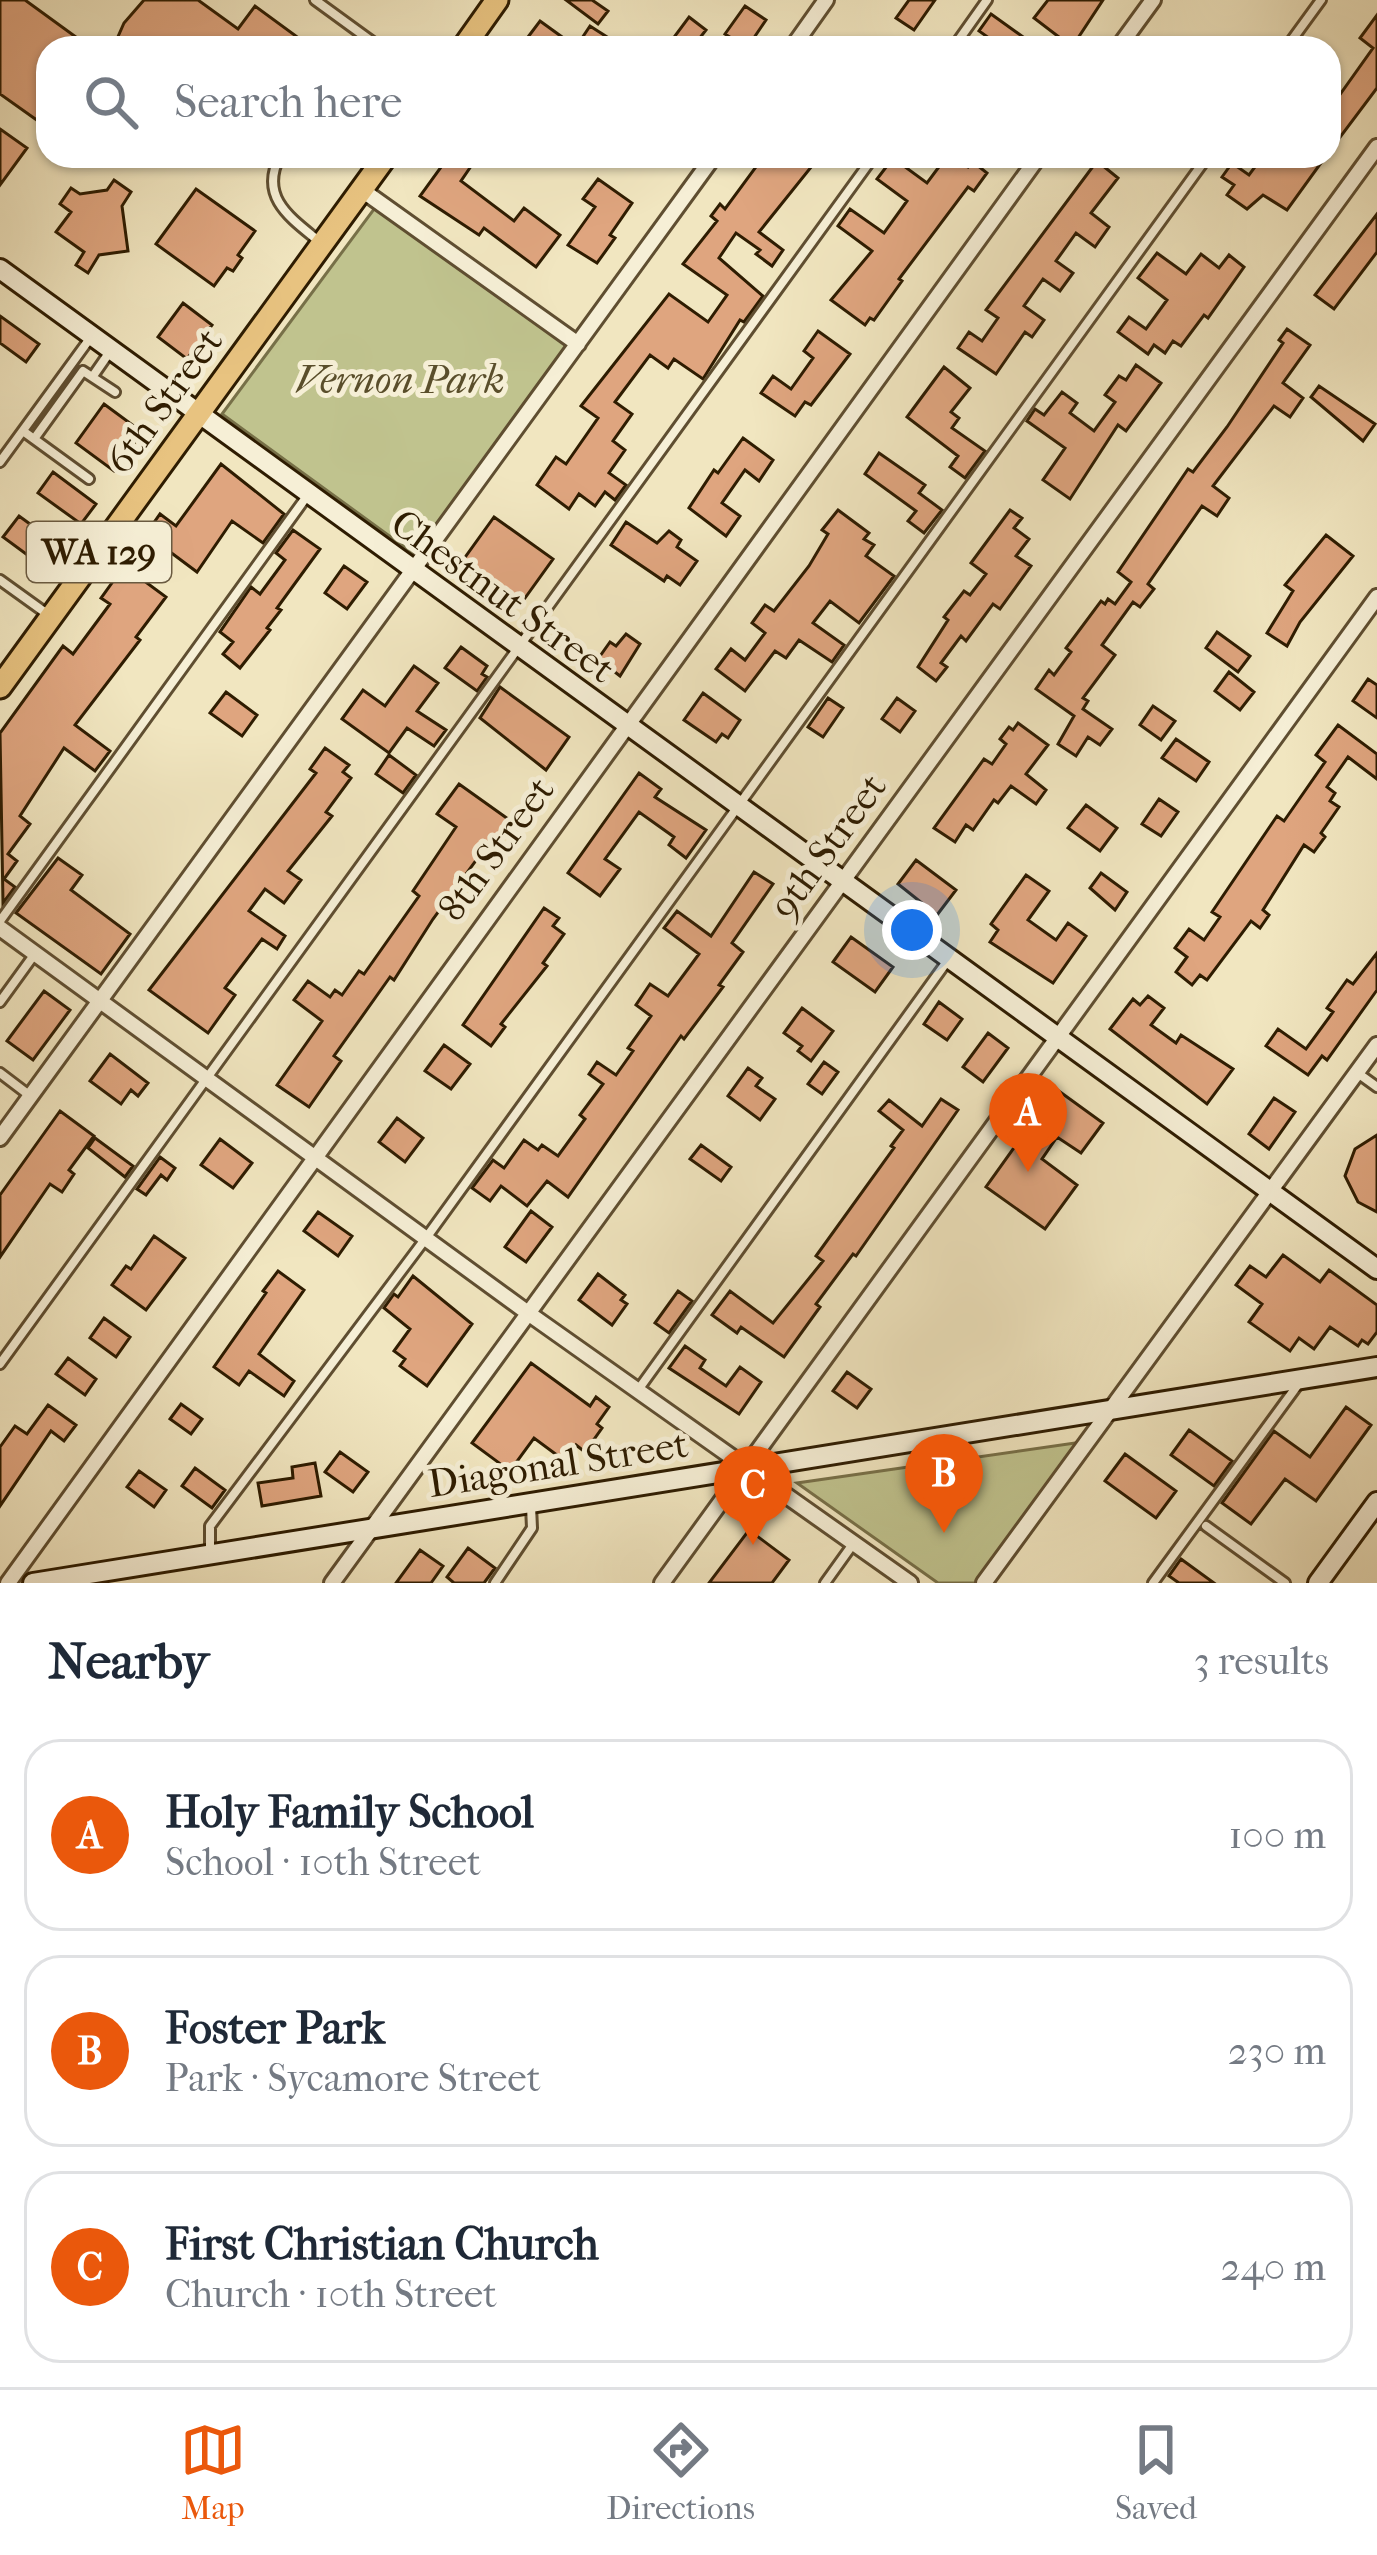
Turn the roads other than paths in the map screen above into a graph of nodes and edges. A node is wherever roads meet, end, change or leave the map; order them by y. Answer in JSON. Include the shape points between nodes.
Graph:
{"nodes":[{"id":1,"x":315,"y":0,"type":"edge"},
{"id":2,"x":497,"y":0,"type":"edge"},
{"id":3,"x":826,"y":0,"type":"edge"},
{"id":4,"x":988,"y":0,"type":"edge"},
{"id":5,"x":1153,"y":0,"type":"edge"},
{"id":6,"x":1321,"y":0,"type":"edge"},
{"id":7,"x":363,"y":35,"type":"edge"},
{"id":8,"x":472,"y":36,"type":"edge"},
{"id":9,"x":800,"y":36,"type":"edge"},
{"id":10,"x":961,"y":36,"type":"edge"},
{"id":11,"x":1127,"y":36,"type":"edge"},
{"id":12,"x":1295,"y":36,"type":"edge"},
{"id":13,"x":1377,"y":147,"type":"edge"},
{"id":14,"x":273,"y":168,"type":"edge"},
{"id":15,"x":378,"y":168,"type":"edge"},
{"id":16,"x":705,"y":168,"type":"edge"},
{"id":17,"x":865,"y":168,"type":"edge"},
{"id":18,"x":1031,"y":168,"type":"edge"},
{"id":19,"x":1199,"y":168,"type":"edge"},
{"id":20,"x":362,"y":190,"type":"junction"},
{"id":21,"x":322,"y":244,"type":"junction"},
{"id":22,"x":0,"y":269,"type":"edge"},
{"id":23,"x":91,"y":337,"type":"junction"},
{"id":24,"x":578,"y":344,"type":"junction"},
{"id":25,"x":111,"y":351,"type":"junction"},
{"id":26,"x":92,"y":376,"type":"junction"},
{"id":27,"x":115,"y":392,"type":"dead end"},
{"id":28,"x":198,"y":416,"type":"junction"},
{"id":29,"x":23,"y":431,"type":"junction"},
{"id":30,"x":34,"y":439,"type":"junction"},
{"id":31,"x":0,"y":462,"type":"edge"},
{"id":32,"x":88,"y":479,"type":"dead end"},
{"id":33,"x":308,"y":495,"type":"junction"},
{"id":34,"x":413,"y":571,"type":"junction"},
{"id":35,"x":0,"y":580,"type":"edge"},
{"id":36,"x":1377,"y":597,"type":"edge"},
{"id":37,"x":51,"y":617,"type":"junction"},
{"id":38,"x":518,"y":647,"type":"junction"},
{"id":39,"x":0,"y":687,"type":"edge"},
{"id":40,"x":626,"y":726,"type":"junction"},
{"id":41,"x":738,"y":806,"type":"junction"},
{"id":42,"x":843,"y":881,"type":"junction"},
{"id":43,"x":0,"y":925,"type":"edge"},
{"id":44,"x":35,"y":953,"type":"junction"},
{"id":45,"x":949,"y":959,"type":"junction"},
{"id":46,"x":100,"y":1000,"type":"junction"},
{"id":47,"x":0,"y":1002,"type":"edge"},
{"id":48,"x":1056,"y":1036,"type":"junction"},
{"id":49,"x":1377,"y":1045,"type":"edge"},
{"id":50,"x":1357,"y":1072,"type":"junction"},
{"id":51,"x":0,"y":1073,"type":"edge"},
{"id":52,"x":206,"y":1077,"type":"junction"},
{"id":53,"x":1377,"y":1087,"type":"edge"},
{"id":54,"x":30,"y":1096,"type":"junction"},
{"id":55,"x":2,"y":1132,"type":"edge"},
{"id":56,"x":314,"y":1156,"type":"junction"},
{"id":57,"x":1270,"y":1192,"type":"junction"},
{"id":58,"x":426,"y":1238,"type":"junction"},
{"id":59,"x":1377,"y":1269,"type":"edge"},
{"id":60,"x":528,"y":1313,"type":"junction"},
{"id":61,"x":0,"y":1364,"type":"edge"},
{"id":62,"x":1377,"y":1367,"type":"edge"},
{"id":63,"x":1301,"y":1379,"type":"junction"},
{"id":64,"x":638,"y":1390,"type":"junction"},
{"id":65,"x":1112,"y":1410,"type":"junction"},
{"id":66,"x":747,"y":1467,"type":"junction"},
{"id":67,"x":531,"y":1502,"type":"junction"},
{"id":68,"x":1377,"y":1502,"type":"edge"},
{"id":69,"x":1207,"y":1526,"type":"dead end"},
{"id":70,"x":373,"y":1527,"type":"junction"},
{"id":71,"x":854,"y":1543,"type":"junction"},
{"id":72,"x":210,"y":1554,"type":"junction"},
{"id":73,"x":8,"y":1583,"type":"edge"},
{"id":74,"x":34,"y":1583,"type":"edge"},
{"id":75,"x":332,"y":1583,"type":"edge"},
{"id":76,"x":496,"y":1583,"type":"edge"},
{"id":77,"x":662,"y":1583,"type":"edge"},
{"id":78,"x":825,"y":1583,"type":"edge"},
{"id":79,"x":910,"y":1583,"type":"edge"},
{"id":80,"x":984,"y":1583,"type":"edge"},
{"id":81,"x":1153,"y":1583,"type":"edge"},
{"id":82,"x":1285,"y":1583,"type":"edge"},
{"id":83,"x":1318,"y":1583,"type":"edge"}],
"edges":[{"from":1,"to":7,"type":"lane"},
{"from":2,"to":8,"type":"main road"},
{"from":3,"to":9,"type":"street"},
{"from":4,"to":10,"type":"lane"},
{"from":5,"to":11,"type":"street"},
{"from":6,"to":12,"type":"lane"},
{"from":13,"to":42,"type":"street","name":"9th Street"},
{"from":14,"to":21,"type":"lane","via":[[272,192],[283,212]]},
{"from":15,"to":20,"type":"main road","name":"6th Street","number":"WA 129"},
{"from":16,"to":24,"type":"street"},
{"from":17,"to":38,"type":"lane"},
{"from":18,"to":40,"type":"street","name":"8th Street"},
{"from":19,"to":41,"type":"lane"},
{"from":20,"to":21,"type":"main road","name":"6th Street","number":"WA 129"},
{"from":20,"to":24,"type":"street"},
{"from":21,"to":28,"type":"main road","name":"6th Street","number":"WA 129"},
{"from":22,"to":23,"type":"street","name":"Chestnut Street"},
{"from":23,"to":25,"type":"street","name":"Chestnut Street"},
{"from":23,"to":29,"type":"lane"},
{"from":24,"to":34,"type":"street"},
{"from":25,"to":26,"type":"lane"},
{"from":25,"to":28,"type":"street","name":"Chestnut Street"},
{"from":26,"to":27,"type":"lane"},
{"from":26,"to":30,"type":"lane","via":[[81,373]]},
{"from":28,"to":33,"type":"street","name":"Chestnut Street"},
{"from":28,"to":37,"type":"main road","name":"6th Street","number":"WA 129"},
{"from":29,"to":30,"type":"lane"},
{"from":29,"to":31,"type":"lane"},
{"from":30,"to":32,"type":"lane"},
{"from":33,"to":34,"type":"street","name":"Chestnut Street"},
{"from":33,"to":43,"type":"lane"},
{"from":34,"to":38,"type":"street","name":"Chestnut Street"},
{"from":34,"to":46,"type":"street"},
{"from":35,"to":37,"type":"lane"},
{"from":36,"to":48,"type":"street"},
{"from":37,"to":39,"type":"main road","name":"6th Street","number":"WA 129"},
{"from":38,"to":40,"type":"street","name":"Chestnut Street"},
{"from":38,"to":52,"type":"lane"},
{"from":40,"to":41,"type":"street","name":"Chestnut Street"},
{"from":40,"to":56,"type":"street","name":"8th Street"},
{"from":41,"to":42,"type":"street","name":"Chestnut Street"},
{"from":41,"to":58,"type":"lane"},
{"from":42,"to":45,"type":"street","name":"Chestnut Street"},
{"from":42,"to":60,"type":"street","name":"9th Street"},
{"from":43,"to":44,"type":"street"},
{"from":44,"to":46,"type":"street"},
{"from":44,"to":47,"type":"lane"},
{"from":45,"to":48,"type":"street","name":"Chestnut Street"},
{"from":45,"to":64,"type":"lane"},
{"from":46,"to":52,"type":"street"},
{"from":46,"to":54,"type":"street"},
{"from":48,"to":57,"type":"street","name":"Chestnut Street"},
{"from":48,"to":66,"type":"street"},
{"from":49,"to":50,"type":"street"},
{"from":50,"to":53,"type":"lane"},
{"from":50,"to":57,"type":"street"},
{"from":51,"to":54,"type":"lane"},
{"from":52,"to":56,"type":"street"},
{"from":52,"to":61,"type":"lane"},
{"from":54,"to":55,"type":"street"},
{"from":56,"to":58,"type":"street"},
{"from":56,"to":73,"type":"street","name":"8th Street"},
{"from":57,"to":59,"type":"street","name":"Chestnut Street"},
{"from":57,"to":65,"type":"street"},
{"from":58,"to":60,"type":"street"},
{"from":58,"to":72,"type":"lane","via":[[210,1526]]},
{"from":60,"to":64,"type":"street"},
{"from":60,"to":70,"type":"street","name":"9th Street"},
{"from":62,"to":63,"type":"street","name":"Diagonal Street"},
{"from":63,"to":65,"type":"street","name":"Diagonal Street"},
{"from":63,"to":81,"type":"lane"},
{"from":64,"to":66,"type":"street"},
{"from":65,"to":66,"type":"street","name":"Diagonal Street"},
{"from":65,"to":80,"type":"street"},
{"from":66,"to":67,"type":"street","name":"Diagonal Street"},
{"from":66,"to":71,"type":"street"},
{"from":66,"to":77,"type":"street"},
{"from":67,"to":70,"type":"street","name":"Diagonal Street"},
{"from":67,"to":76,"type":"lane","via":[[532,1528]]},
{"from":68,"to":83,"type":"street"},
{"from":69,"to":82,"type":"lane"},
{"from":70,"to":72,"type":"street","name":"Diagonal Street"},
{"from":70,"to":75,"type":"street","name":"9th Street"},
{"from":71,"to":78,"type":"lane"},
{"from":71,"to":79,"type":"street"},
{"from":72,"to":74,"type":"street","name":"Diagonal Street"}]}
